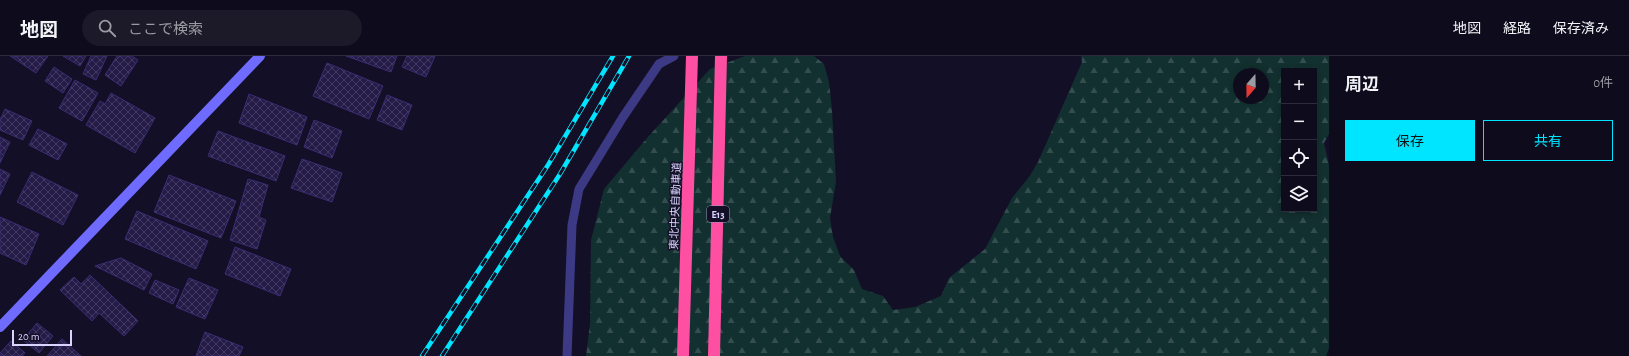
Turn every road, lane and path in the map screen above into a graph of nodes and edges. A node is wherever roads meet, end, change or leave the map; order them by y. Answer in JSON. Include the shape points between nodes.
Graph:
{"nodes":[{"id":1,"x":260,"y":56,"type":"edge"},
{"id":2,"x":674,"y":56,"type":"edge"},
{"id":3,"x":692,"y":56,"type":"edge"},
{"id":4,"x":721,"y":56,"type":"edge"},
{"id":5,"x":0,"y":327,"type":"edge"},
{"id":6,"x":567,"y":356,"type":"edge"},
{"id":7,"x":683,"y":356,"type":"edge"},
{"id":8,"x":714,"y":356,"type":"edge"}],
"edges":[{"from":1,"to":5,"type":"street"},
{"from":2,"to":6,"type":"lane","via":[[659,64],[579,190],[572,225]]},
{"from":3,"to":7,"type":"highway","name":"東北中央自動車道"},
{"from":4,"to":8,"type":"highway","number":"E13"}]}
